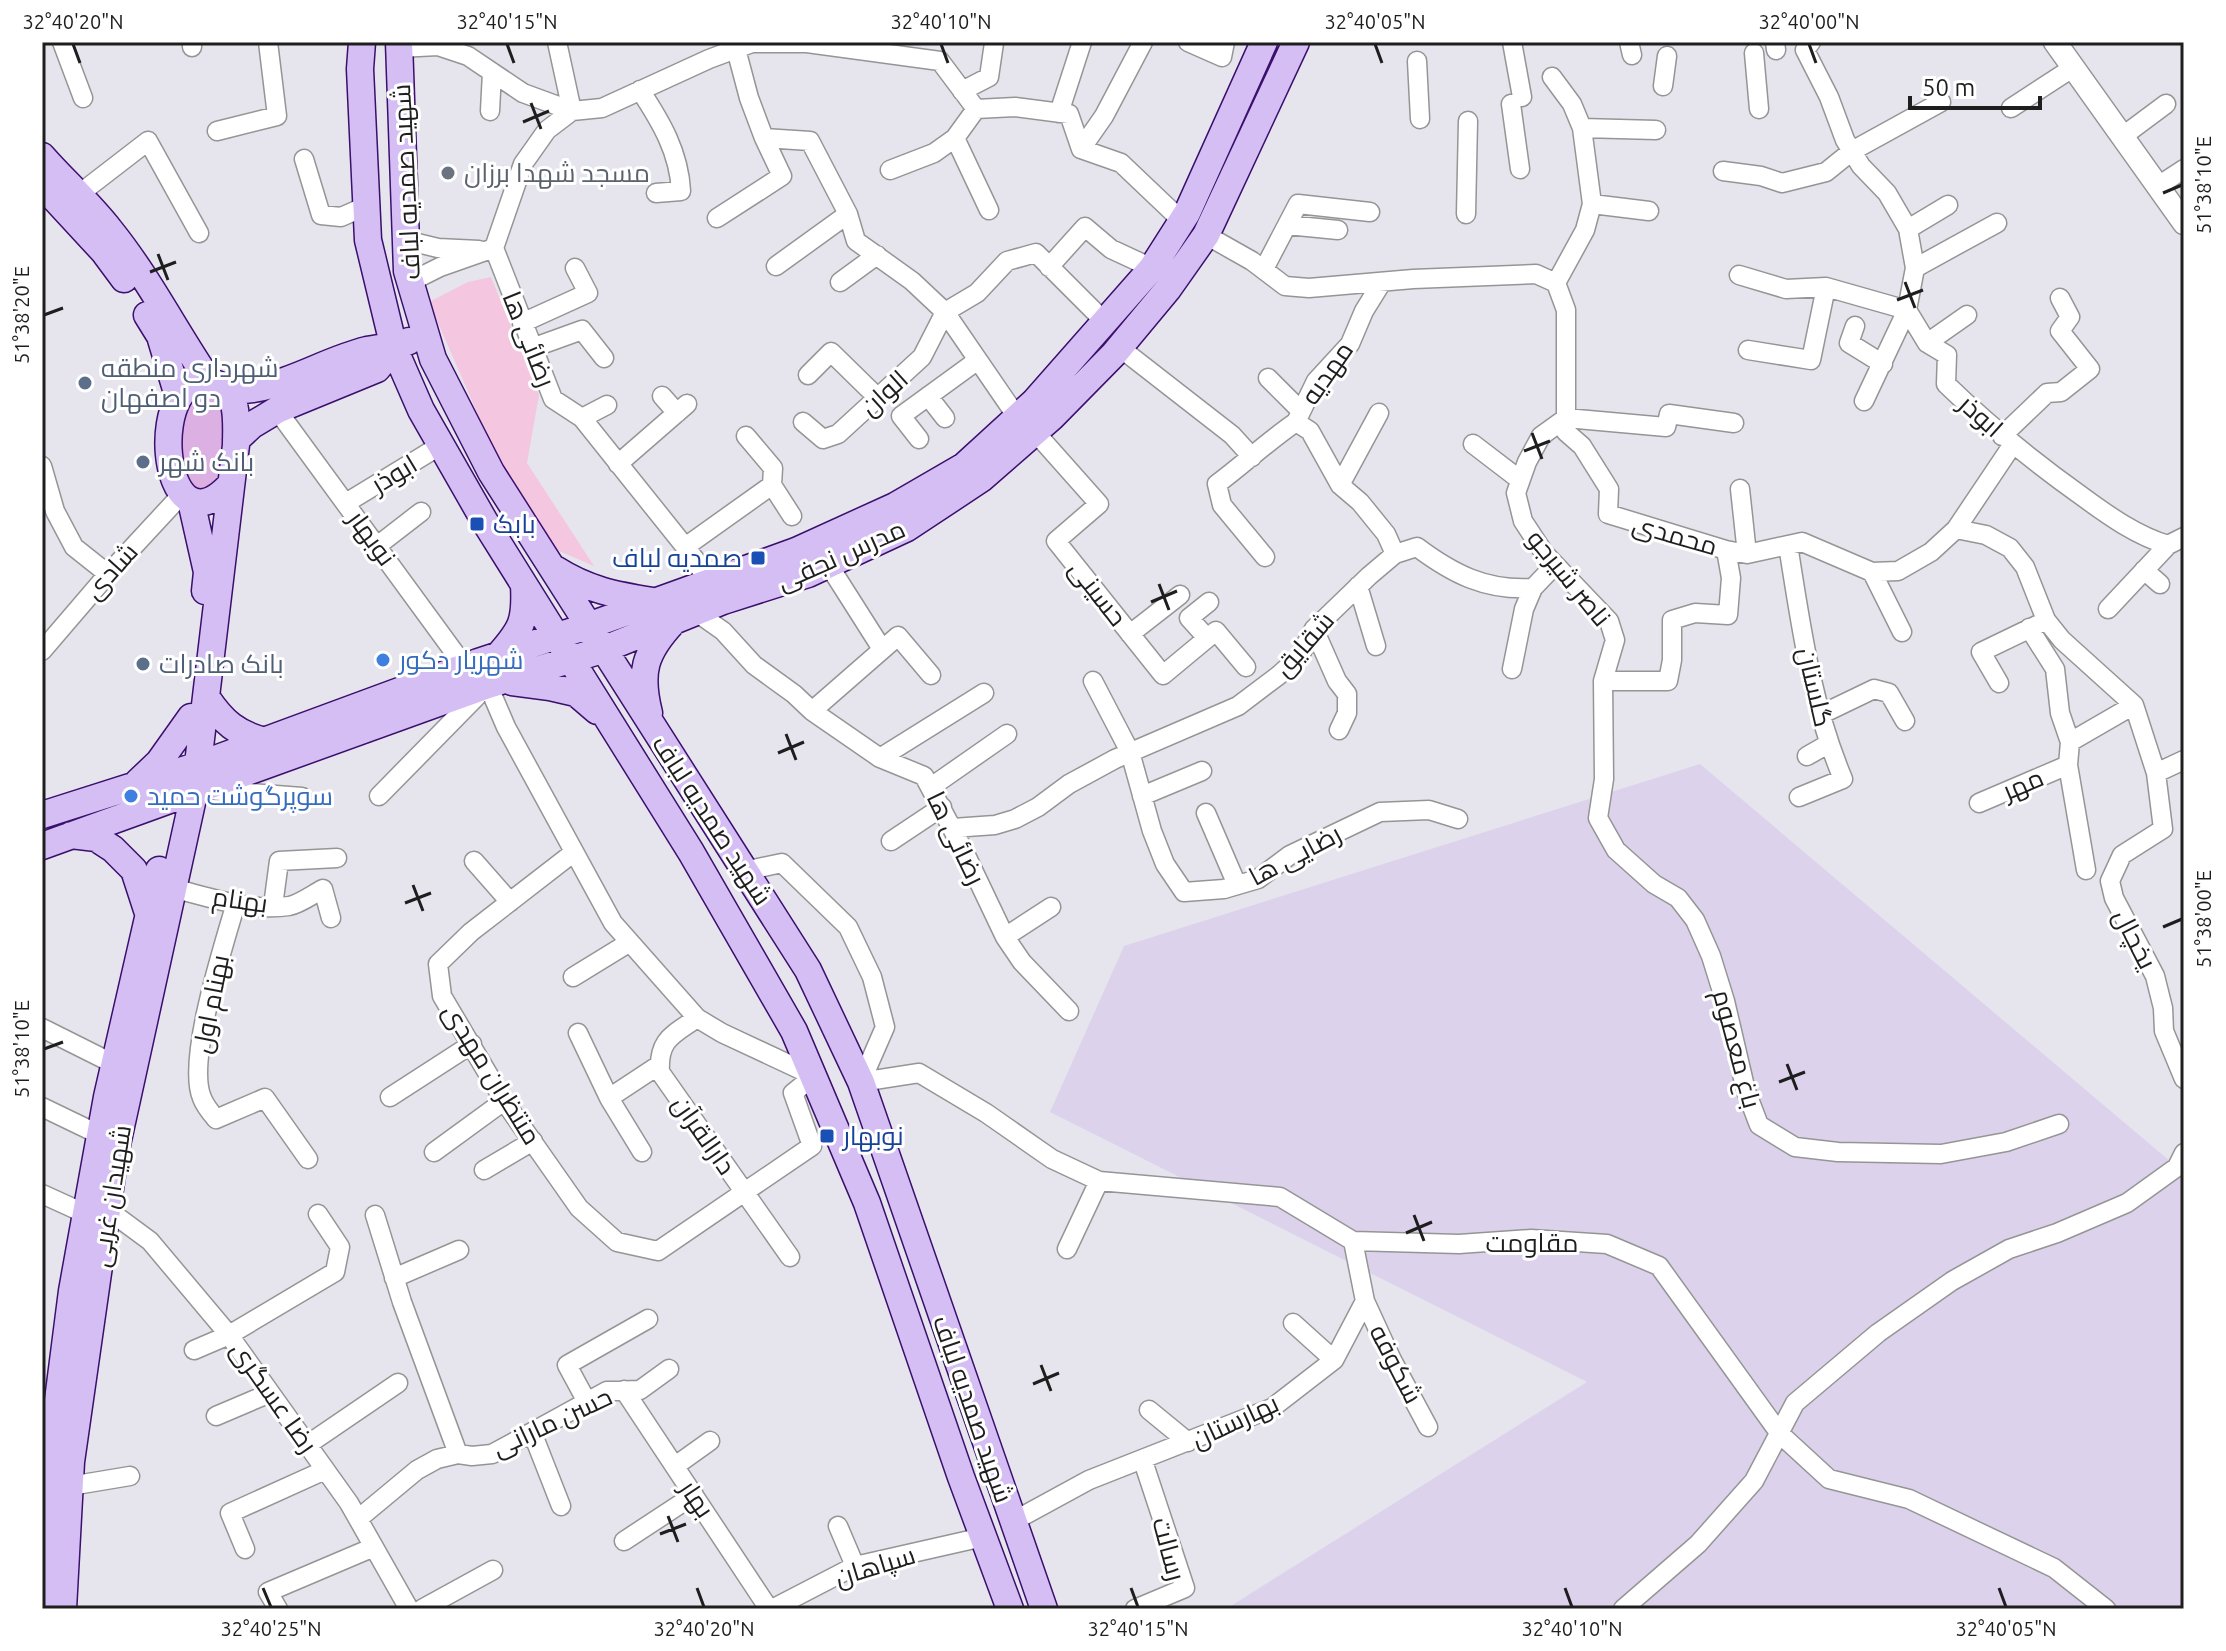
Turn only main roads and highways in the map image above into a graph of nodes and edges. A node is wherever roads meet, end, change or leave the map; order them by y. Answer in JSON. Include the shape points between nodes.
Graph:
{"nodes":[{"id":1,"x":362,"y":42,"type":"edge"},
{"id":2,"x":1264,"y":42,"type":"edge"},
{"id":3,"x":1296,"y":42,"type":"edge"},
{"id":4,"x":399,"y":45,"type":"edge"},
{"id":5,"x":42,"y":156,"type":"edge"},
{"id":6,"x":42,"y":185,"type":"edge"},
{"id":7,"x":425,"y":335,"type":"junction"},
{"id":8,"x":394,"y":348,"type":"junction"},
{"id":9,"x":217,"y":386,"type":"junction"},
{"id":10,"x":178,"y":396,"type":"junction"},
{"id":11,"x":1026,"y":425,"type":"junction"},
{"id":12,"x":236,"y":440,"type":"junction"},
{"id":13,"x":231,"y":484,"type":"junction"},
{"id":14,"x":187,"y":497,"type":"junction"},
{"id":15,"x":549,"y":565,"type":"junction"},
{"id":16,"x":524,"y":585,"type":"junction"},
{"id":17,"x":676,"y":612,"type":"junction"},
{"id":18,"x":588,"y":626,"type":"junction"},
{"id":19,"x":556,"y":637,"type":"junction"},
{"id":20,"x":602,"y":650,"type":"junction"},
{"id":21,"x":571,"y":660,"type":"junction"},
{"id":22,"x":496,"y":674,"type":"junction"},
{"id":23,"x":199,"y":707,"type":"junction"},
{"id":24,"x":609,"y":721,"type":"junction"},
{"id":25,"x":653,"y":729,"type":"junction"},
{"id":26,"x":265,"y":741,"type":"junction"},
{"id":27,"x":189,"y":780,"type":"junction"},
{"id":28,"x":135,"y":785,"type":"junction"},
{"id":29,"x":42,"y":815,"type":"edge"},
{"id":30,"x":71,"y":835,"type":"junction"},
{"id":31,"x":42,"y":846,"type":"edge"},
{"id":32,"x":148,"y":913,"type":"junction"},
{"id":33,"x":97,"y":1212,"type":"junction"},
{"id":34,"x":75,"y":1360,"type":"junction"},
{"id":35,"x":50,"y":1398,"type":"edge"},
{"id":36,"x":44,"y":1575,"type":"edge"},
{"id":37,"x":46,"y":1609,"type":"edge"},
{"id":38,"x":63,"y":1609,"type":"edge"},
{"id":39,"x":1010,"y":1609,"type":"edge"},
{"id":40,"x":1044,"y":1609,"type":"edge"}],
"edges":[{"from":1,"to":8,"type":"main road","name":"شهید صمدیه لباف","via":[[368,240]]},
{"from":2,"to":11,"type":"main road","name":"مدرس نجفی","via":[[1182,221],[1152,268]]},
{"from":3,"to":11,"type":"main road","name":"مدرس نجفی","via":[[1206,235],[1168,289],[1119,347]]},
{"from":4,"to":7,"type":"main road","name":"شهید صمدیه لباف","via":[[407,271]]},
{"from":5,"to":9,"type":"main road","via":[[109,228]]},
{"from":6,"to":10,"type":"main road","via":[[137,297],[160,336]]},
{"from":7,"to":8,"type":"main road"},
{"from":7,"to":15,"type":"main road","name":"شهید صمدیه لباف","via":[[491,472]]},
{"from":8,"to":9,"type":"main road","via":[[368,350],[268,388],[245,392]]},
{"from":8,"to":12,"type":"main road","via":[[377,369],[277,410]]},
{"from":8,"to":16,"type":"main road","name":"شهید صمدیه لباف","via":[[421,410]]},
{"from":9,"to":10,"type":"main road","via":[[193,384]]},
{"from":9,"to":12,"type":"main road","via":[[233,401]]},
{"from":10,"to":14,"type":"main road","via":[[169,432],[171,470],[176,487]]},
{"from":11,"to":17,"type":"main road","name":"مدرس نجفی","via":[[895,506],[709,583]]},
{"from":11,"to":17,"type":"main road","name":"مدرس نجفی","via":[[981,479],[907,528],[828,564]]},
{"from":12,"to":13,"type":"main road"},
{"from":13,"to":14,"type":"main road","via":[[204,504]]},
{"from":13,"to":23,"type":"main road","name":"شهیدان غربی"},
{"from":14,"to":23,"type":"main road","name":"شهیدان غربی","via":[[207,572]]},
{"from":15,"to":17,"type":"main road","via":[[579,584]]},
{"from":15,"to":18,"type":"main road","name":"شهید صمدیه لباف"},
{"from":16,"to":19,"type":"main road","name":"شهید صمدیه لباف"},
{"from":16,"to":22,"type":"main road","via":[[525,611]]},
{"from":17,"to":18,"type":"main road","name":"مدرس نجفی"},
{"from":17,"to":20,"type":"main road","name":"مدرس نجفی"},
{"from":17,"to":25,"type":"main road","via":[[653,643],[645,669],[643,689]]},
{"from":18,"to":19,"type":"main road","name":"مدرس نجفی"},
{"from":18,"to":20,"type":"main road","name":"شهید صمدیه لباف"},
{"from":19,"to":21,"type":"main road","name":"شهید صمدیه لباف"},
{"from":19,"to":22,"type":"main road","name":"مدرس نجفی"},
{"from":20,"to":21,"type":"main road","name":"مدرس نجفی"},
{"from":20,"to":25,"type":"main road","name":"شهید صمدیه لباف"},
{"from":21,"to":22,"type":"main road","name":"مدرس نجفی"},
{"from":21,"to":24,"type":"main road","name":"شهید صمدیه لباف"},
{"from":22,"to":24,"type":"main road","via":[[576,693]]},
{"from":22,"to":26,"type":"main road","name":"مدرس نجفی","via":[[465,667]]},
{"from":22,"to":27,"type":"main road","name":"مدرس نجفی"},
{"from":23,"to":26,"type":"main road","via":[[247,737]]},
{"from":23,"to":27,"type":"main road","name":"شهیدان غربی"},
{"from":23,"to":28,"type":"main road"},
{"from":24,"to":39,"type":"main road","name":"شهید صمدیه لباف","via":[[794,1031],[867,1203]]},
{"from":25,"to":40,"type":"main road","name":"شهید صمدیه لباف","via":[[808,970],[861,1082]]},
{"from":26,"to":27,"type":"main road","name":"مدرس نجفی"},
{"from":27,"to":28,"type":"main road"},
{"from":27,"to":30,"type":"main road"},
{"from":27,"to":32,"type":"main road","name":"شهیدان غربی"},
{"from":27,"to":33,"type":"main road","name":"شهیدان غربی","via":[[172,888],[115,1154]]},
{"from":28,"to":29,"type":"main road"},
{"from":30,"to":31,"type":"main road"},
{"from":30,"to":32,"type":"main road","via":[[96,838],[134,870]]},
{"from":32,"to":33,"type":"main road","name":"شهیدان غربی","via":[[100,1135]]},
{"from":33,"to":34,"type":"main road","name":"شهیدان غربی"},
{"from":34,"to":35,"type":"main road","name":"شهیدان غربی"},
{"from":34,"to":38,"type":"main road","name":"شهیدان غربی"},
{"from":35,"to":36,"type":"main road","name":"شهیدان غربی"},
{"from":36,"to":37,"type":"main road","name":"شهیدان غربی"}]}
